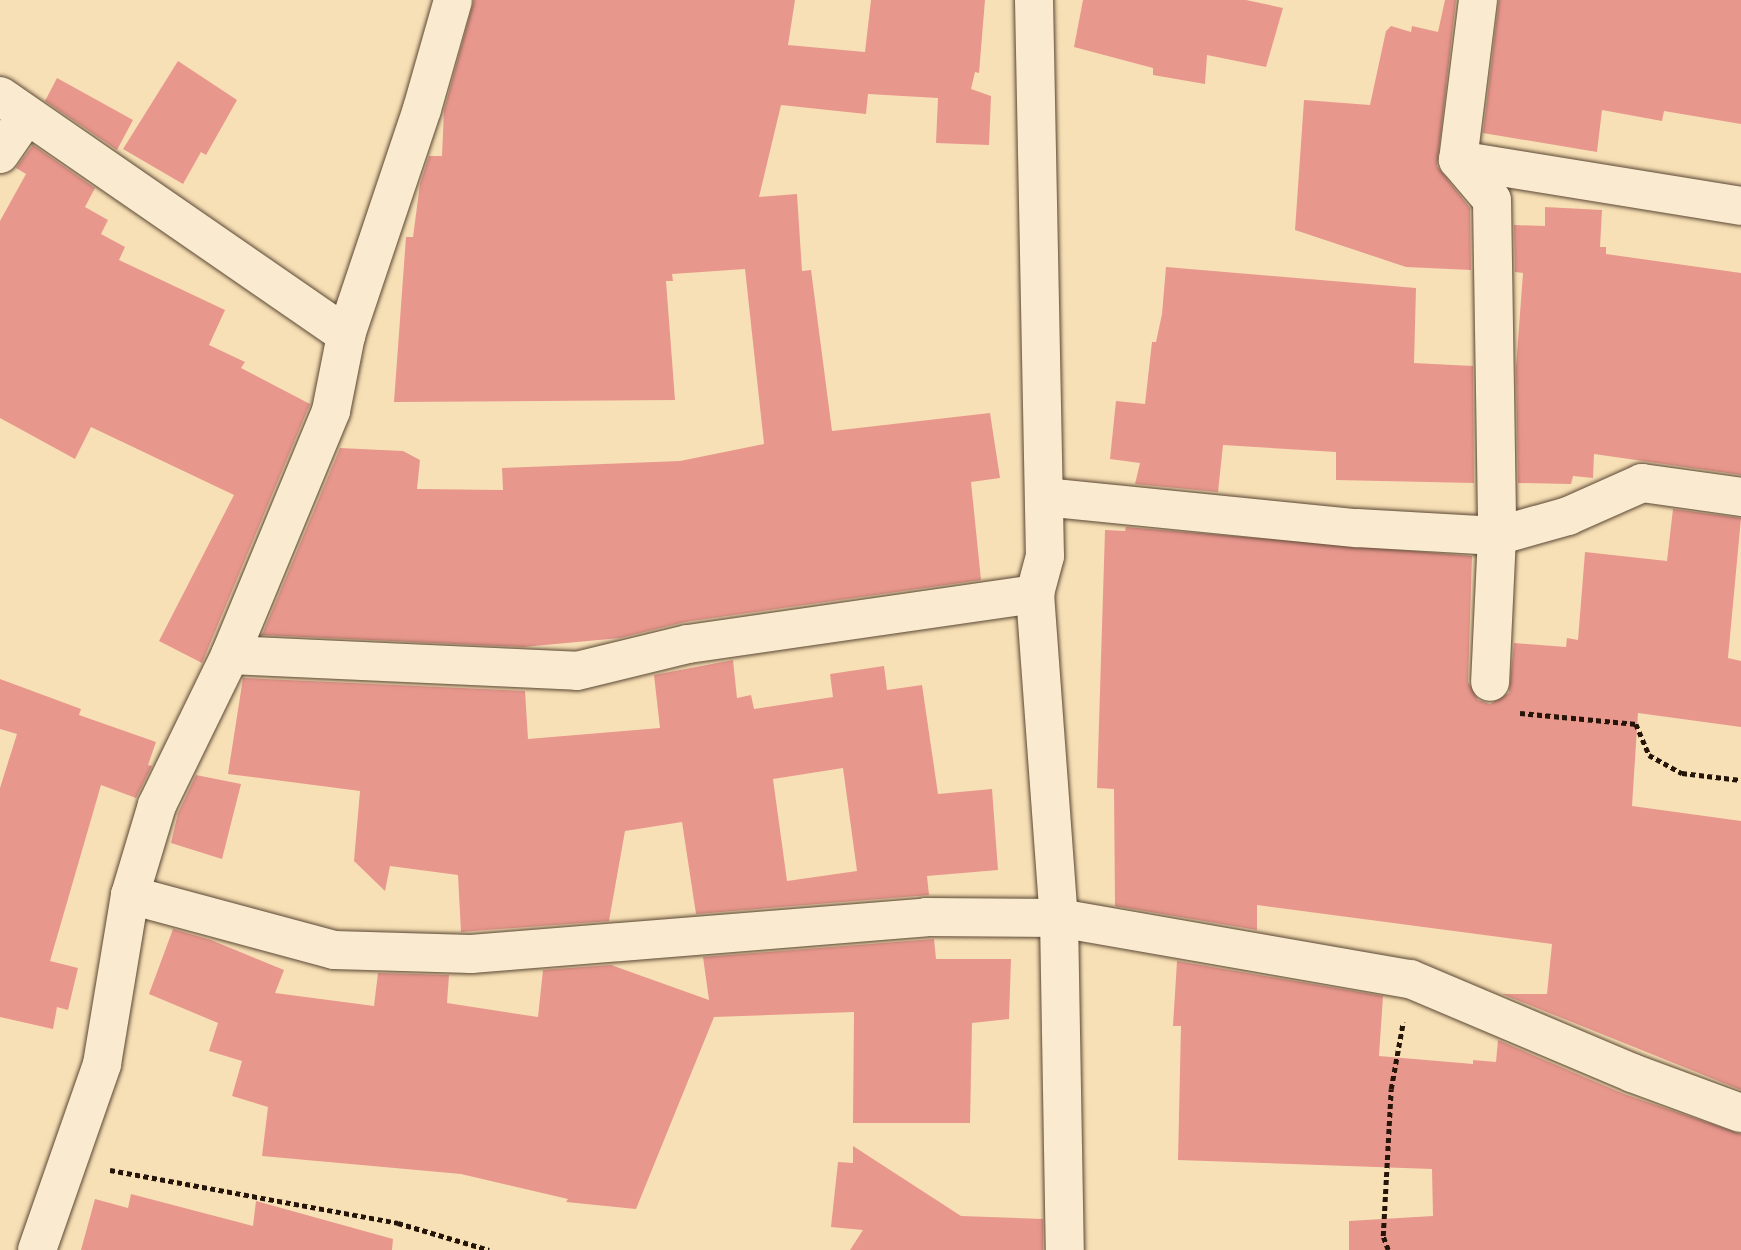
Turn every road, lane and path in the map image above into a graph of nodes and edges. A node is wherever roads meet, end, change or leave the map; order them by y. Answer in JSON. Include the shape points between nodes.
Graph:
{"nodes":[{"id":1,"x":453,"y":0,"type":"edge"},
{"id":2,"x":1034,"y":0,"type":"edge"},
{"id":3,"x":1478,"y":0,"type":"edge"},
{"id":4,"x":14,"y":105,"type":"edge"},
{"id":5,"x":0,"y":154,"type":"edge"},
{"id":6,"x":1458,"y":160,"type":"junction"},
{"id":7,"x":1741,"y":206,"type":"edge"},
{"id":8,"x":346,"y":334,"type":"junction"},
{"id":9,"x":1044,"y":497,"type":"junction"},
{"id":10,"x":1741,"y":497,"type":"edge"},
{"id":11,"x":1497,"y":536,"type":"junction"},
{"id":12,"x":1035,"y":594,"type":"junction"},
{"id":13,"x":230,"y":654,"type":"junction"},
{"id":14,"x":1490,"y":682,"type":"joint"},
{"id":15,"x":1741,"y":780,"type":"edge"},
{"id":16,"x":130,"y":895,"type":"junction"},
{"id":17,"x":1059,"y":918,"type":"junction"},
{"id":18,"x":1410,"y":979,"type":"junction"},
{"id":19,"x":1741,"y":1113,"type":"edge"},
{"id":20,"x":68,"y":1162,"type":"junction"},
{"id":21,"x":37,"y":1250,"type":"edge"},
{"id":22,"x":489,"y":1250,"type":"edge"},
{"id":23,"x":1065,"y":1250,"type":"edge"},
{"id":24,"x":1388,"y":1250,"type":"edge"}],
"edges":[{"from":1,"to":8,"type":"street","via":[[422,109]]},
{"from":2,"to":9,"type":"street"},
{"from":3,"to":6,"type":"street"},
{"from":4,"to":5,"type":"street"},
{"from":4,"to":8,"type":"street"},
{"from":6,"to":7,"type":"street"},
{"from":6,"to":11,"type":"street","via":[[1492,200]]},
{"from":8,"to":13,"type":"street","via":[[331,411]]},
{"from":9,"to":11,"type":"street","via":[[1357,528]]},
{"from":9,"to":12,"type":"street","via":[[1045,556]]},
{"from":10,"to":11,"type":"street","via":[[1642,483],[1568,516]]},
{"from":11,"to":14,"type":"street"},
{"from":12,"to":13,"type":"street","via":[[688,644],[577,671]]},
{"from":12,"to":17,"type":"street"},
{"from":13,"to":16,"type":"street","via":[[157,805]]},
{"from":14,"to":15,"type":"path","via":[[1501,711],[1636,724],[1649,754],[1682,773]]},
{"from":16,"to":17,"type":"street","via":[[334,950],[471,954],[926,916]]},
{"from":16,"to":20,"type":"street","via":[[102,1064]]},
{"from":17,"to":18,"type":"street"},
{"from":17,"to":23,"type":"street"},
{"from":18,"to":19,"type":"street","via":[[1632,1073]]},
{"from":18,"to":24,"type":"path","via":[[1391,1088],[1382,1236]]},
{"from":20,"to":21,"type":"street"},
{"from":20,"to":22,"type":"path","via":[[398,1223]]}]}
